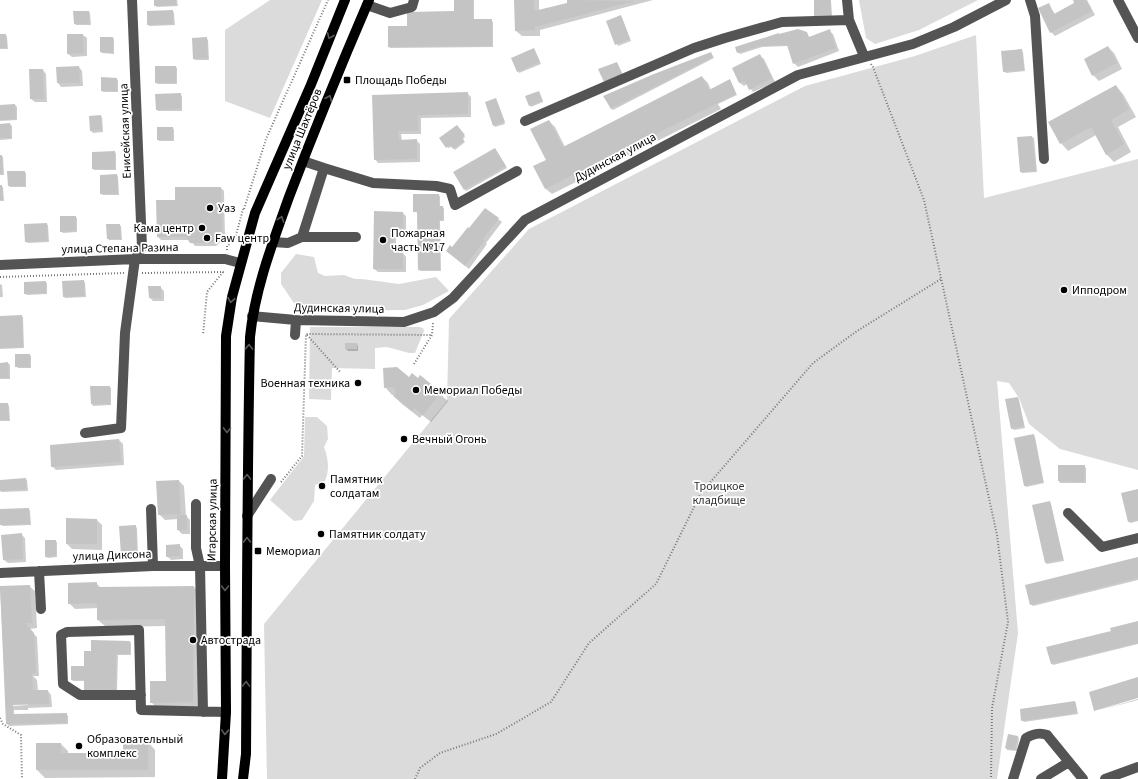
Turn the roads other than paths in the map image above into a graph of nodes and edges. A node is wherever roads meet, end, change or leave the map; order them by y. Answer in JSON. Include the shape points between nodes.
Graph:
{"nodes":[{"id":1,"x":132,"y":0,"type":"edge"},
{"id":2,"x":345,"y":0,"type":"edge"},
{"id":3,"x":414,"y":0,"type":"edge"},
{"id":4,"x":847,"y":0,"type":"edge"},
{"id":5,"x":1006,"y":0,"type":"edge"},
{"id":6,"x":1030,"y":0,"type":"edge"},
{"id":7,"x":1118,"y":0,"type":"edge"},
{"id":8,"x":368,"y":3,"type":"edge"},
{"id":9,"x":849,"y":20,"type":"junction"},
{"id":10,"x":1138,"y":38,"type":"edge"},
{"id":11,"x":864,"y":56,"type":"junction"},
{"id":12,"x":525,"y":121,"type":"dead end"},
{"id":13,"x":1044,"y":159,"type":"dead end"},
{"id":14,"x":303,"y":161,"type":"junction"},
{"id":15,"x":324,"y":168,"type":"junction"},
{"id":16,"x":517,"y":171,"type":"dead end"},
{"id":17,"x":302,"y":237,"type":"junction"},
{"id":18,"x":356,"y":237,"type":"dead end"},
{"id":19,"x":273,"y":242,"type":"junction"},
{"id":20,"x":135,"y":259,"type":"junction"},
{"id":21,"x":240,"y":262,"type":"junction"},
{"id":22,"x":0,"y":265,"type":"edge"},
{"id":23,"x":252,"y":316,"type":"junction"},
{"id":24,"x":296,"y":320,"type":"junction"},
{"id":25,"x":295,"y":335,"type":"dead end"},
{"id":26,"x":84,"y":433,"type":"dead end"},
{"id":27,"x":275,"y":483,"type":"road end"},
{"id":28,"x":196,"y":504,"type":"dead end"},
{"id":29,"x":151,"y":509,"type":"dead end"},
{"id":30,"x":1068,"y":513,"type":"dead end"},
{"id":31,"x":247,"y":516,"type":"junction"},
{"id":32,"x":1138,"y":538,"type":"edge"},
{"id":33,"x":152,"y":566,"type":"junction"},
{"id":34,"x":200,"y":566,"type":"junction"},
{"id":35,"x":225,"y":566,"type":"junction"},
{"id":36,"x":39,"y":571,"type":"junction"},
{"id":37,"x":0,"y":573,"type":"edge"},
{"id":38,"x":40,"y":609,"type":"dead end"},
{"id":39,"x":141,"y":695,"type":"junction"},
{"id":40,"x":203,"y":712,"type":"junction"},
{"id":41,"x":226,"y":712,"type":"junction"},
{"id":42,"x":1070,"y":762,"type":"junction"},
{"id":43,"x":1138,"y":767,"type":"edge"},
{"id":44,"x":222,"y":779,"type":"edge"},
{"id":45,"x":244,"y":779,"type":"edge"},
{"id":46,"x":1013,"y":779,"type":"edge"},
{"id":47,"x":1042,"y":779,"type":"edge"},
{"id":48,"x":1083,"y":779,"type":"edge"},
{"id":49,"x":1105,"y":779,"type":"edge"}],
"edges":[{"from":1,"to":20,"type":"street","name":"Енисейская улица","via":[[142,242]]},
{"from":2,"to":21,"type":"main road","name":"улица Шахтёров","one_way":true,"via":[[254,213]]},
{"from":3,"to":8,"type":"street","via":[[412,7],[390,13]]},
{"from":4,"to":9,"type":"street"},
{"from":5,"to":11,"type":"street","name":"Дудинская улица","via":[[920,41]]},
{"from":6,"to":13,"type":"street","via":[[1035,16]]},
{"from":7,"to":10,"type":"street"},
{"from":14,"to":8,"type":"main road","name":"улица Шахтёров","one_way":true},
{"from":9,"to":11,"type":"street"},
{"from":9,"to":12,"type":"street","via":[[782,22],[725,38],[694,48]]},
{"from":11,"to":24,"type":"street","name":"Дудинская улица","via":[[798,75],[525,220],[453,298],[434,312],[404,322]]},
{"from":14,"to":15,"type":"street"},
{"from":19,"to":14,"type":"main road","name":"улица Шахтёров","one_way":true},
{"from":15,"to":16,"type":"street","via":[[373,183],[450,189],[455,205]]},
{"from":15,"to":17,"type":"street"},
{"from":17,"to":18,"type":"street"},
{"from":17,"to":19,"type":"street","via":[[288,243]]},
{"from":19,"to":23,"type":"main road","name":"улица Шахтёров"},
{"from":20,"to":21,"type":"street","name":"улица Степана Разина","via":[[225,259]]},
{"from":20,"to":22,"type":"street","name":"улица Степана Разина"},
{"from":20,"to":26,"type":"street","name":"Енисейская улица","via":[[125,333],[121,428]]},
{"from":21,"to":35,"type":"main road","name":"Игарская улица","one_way":true,"via":[[226,336]]},
{"from":23,"to":24,"type":"street","name":"Дудинская улица"},
{"from":31,"to":23,"type":"main road","one_way":true},
{"from":24,"to":25,"type":"street"},
{"from":27,"to":31,"type":"street"},
{"from":28,"to":34,"type":"street","via":[[196,548]]},
{"from":29,"to":33,"type":"street"},
{"from":30,"to":32,"type":"street","via":[[1102,547]]},
{"from":45,"to":31,"type":"main road","one_way":true},
{"from":33,"to":34,"type":"street","name":"улица Диксона"},
{"from":33,"to":36,"type":"street","name":"улица Диксона"},
{"from":34,"to":35,"type":"street","name":"улица Диксона"},
{"from":34,"to":40,"type":"street"},
{"from":35,"to":41,"type":"main road","name":"Игарская улица","one_way":true},
{"from":36,"to":37,"type":"street","name":"улица Диксона"},
{"from":36,"to":38,"type":"street"},
{"from":39,"to":39,"type":"street","via":[[80,695],[63,684],[61,635],[67,632],[139,630]]},
{"from":39,"to":40,"type":"street","via":[[141,710]]},
{"from":40,"to":41,"type":"street"},
{"from":41,"to":44,"type":"main road","name":"Игарская улица","one_way":true},
{"from":42,"to":46,"type":"street","via":[[1047,735],[1032,735],[1026,738]]},
{"from":42,"to":47,"type":"street"},
{"from":42,"to":48,"type":"street"},
{"from":43,"to":49,"type":"street"}]}
